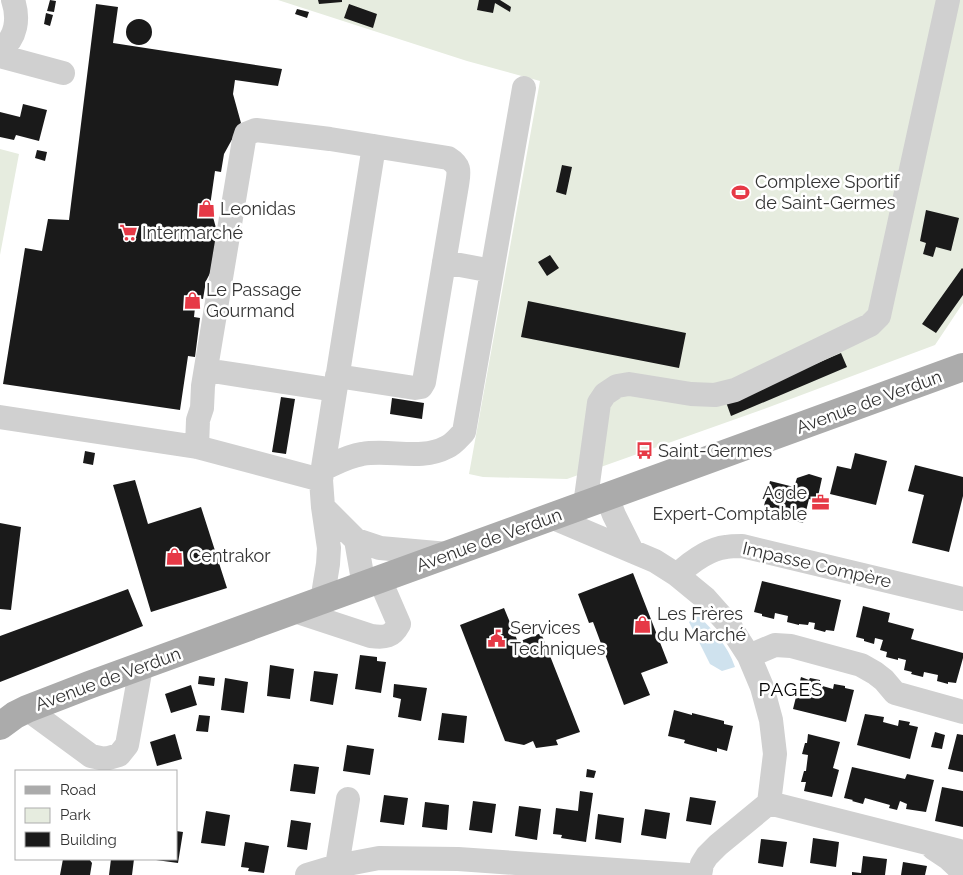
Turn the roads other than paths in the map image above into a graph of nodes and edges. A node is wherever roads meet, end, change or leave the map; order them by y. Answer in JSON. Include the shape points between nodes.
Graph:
{"nodes":[{"id":1,"x":13,"y":0,"type":"edge"},
{"id":2,"x":948,"y":0,"type":"edge"},
{"id":3,"x":0,"y":50,"type":"edge"},
{"id":4,"x":0,"y":56,"type":"edge"},
{"id":5,"x":63,"y":73,"type":"dead end"},
{"id":6,"x":524,"y":88,"type":"dead end"},
{"id":7,"x":374,"y":146,"type":"junction"},
{"id":8,"x":444,"y":262,"type":"junction"},
{"id":9,"x":492,"y":271,"type":"junction"},
{"id":10,"x":963,"y":367,"type":"edge"},
{"id":11,"x":206,"y":370,"type":"junction"},
{"id":12,"x":336,"y":383,"type":"junction"},
{"id":13,"x":0,"y":417,"type":"edge"},
{"id":14,"x":197,"y":448,"type":"junction"},
{"id":15,"x":322,"y":475,"type":"junction"},
{"id":16,"x":596,"y":501,"type":"junction"},
{"id":17,"x":323,"y":507,"type":"junction"},
{"id":18,"x":551,"y":517,"type":"junction"},
{"id":19,"x":356,"y":540,"type":"junction"},
{"id":20,"x":632,"y":551,"type":"junction"},
{"id":21,"x":449,"y":554,"type":"junction"},
{"id":22,"x":677,"y":575,"type":"junction"},
{"id":23,"x":372,"y":583,"type":"junction"},
{"id":24,"x":963,"y":599,"type":"edge"},
{"id":25,"x":322,"y":601,"type":"junction"},
{"id":26,"x":295,"y":611,"type":"junction"},
{"id":27,"x":749,"y":656,"type":"junction"},
{"id":28,"x":141,"y":666,"type":"junction"},
{"id":29,"x":963,"y":712,"type":"edge"},
{"id":30,"x":10,"y":717,"type":"edge"},
{"id":31,"x":348,"y":799,"type":"dead end"},
{"id":32,"x":769,"y":803,"type":"junction"},
{"id":33,"x":925,"y":842,"type":"junction"},
{"id":34,"x":963,"y":852,"type":"edge"},
{"id":35,"x":337,"y":866,"type":"junction"},
{"id":36,"x":963,"y":872,"type":"edge"},
{"id":37,"x":307,"y":875,"type":"edge"},
{"id":38,"x":689,"y":875,"type":"edge"},
{"id":39,"x":700,"y":875,"type":"edge"}],
"edges":[{"from":1,"to":3,"type":"street","via":[[16,10],[14,33]]},
{"from":2,"to":16,"type":"street","via":[[880,316],[861,330],[735,390],[715,395],[691,394],[629,384],[605,394],[599,404]]},
{"from":4,"to":5,"type":"street"},
{"from":6,"to":9,"type":"street"},
{"from":7,"to":8,"type":"street","via":[[448,158],[458,167]]},
{"from":7,"to":11,"type":"street","via":[[256,130],[246,134]]},
{"from":7,"to":12,"type":"street"},
{"from":8,"to":9,"type":"street"},
{"from":8,"to":12,"type":"street","via":[[421,387]]},
{"from":9,"to":15,"type":"street","via":[[464,432],[447,448],[427,454],[363,453],[346,458]]},
{"from":10,"to":16,"type":"main road","name":"Avenue de Verdun"},
{"from":11,"to":12,"type":"street"},
{"from":11,"to":14,"type":"street"},
{"from":12,"to":15,"type":"street"},
{"from":13,"to":14,"type":"street"},
{"from":14,"to":15,"type":"street"},
{"from":15,"to":17,"type":"street"},
{"from":16,"to":18,"type":"main road","name":"Avenue de Verdun"},
{"from":16,"to":20,"type":"street","via":[[614,515]]},
{"from":17,"to":19,"type":"street"},
{"from":17,"to":25,"type":"street","via":[[329,548]]},
{"from":18,"to":20,"type":"street"},
{"from":18,"to":21,"type":"main road","name":"Avenue de Verdun"},
{"from":19,"to":21,"type":"street","via":[[380,548]]},
{"from":19,"to":23,"type":"street"},
{"from":20,"to":22,"type":"street"},
{"from":21,"to":23,"type":"main road","name":"Avenue de Verdun"},
{"from":22,"to":24,"type":"street","name":"Impasse Compère","via":[[707,553],[724,547],[742,546]]},
{"from":22,"to":27,"type":"street","via":[[705,598],[729,625]]},
{"from":23,"to":25,"type":"main road","name":"Avenue de Verdun"},
{"from":23,"to":26,"type":"street","via":[[399,624],[390,634],[371,636]]},
{"from":25,"to":26,"type":"main road","name":"Avenue de Verdun"},
{"from":26,"to":28,"type":"main road","name":"Avenue de Verdun"},
{"from":27,"to":29,"type":"street","via":[[775,645],[792,646],[860,665],[884,680],[895,693]]},
{"from":27,"to":32,"type":"street","via":[[771,720],[775,754]]},
{"from":28,"to":30,"type":"main road","name":"Avenue de Verdun"},
{"from":28,"to":30,"type":"street","via":[[127,745],[119,755],[105,759],[91,756]]},
{"from":31,"to":35,"type":"street"},
{"from":32,"to":33,"type":"street"},
{"from":32,"to":39,"type":"street","via":[[706,856]]},
{"from":33,"to":34,"type":"street"},
{"from":33,"to":36,"type":"street"},
{"from":35,"to":37,"type":"street"},
{"from":35,"to":38,"type":"street","via":[[379,858],[458,860]]}]}
